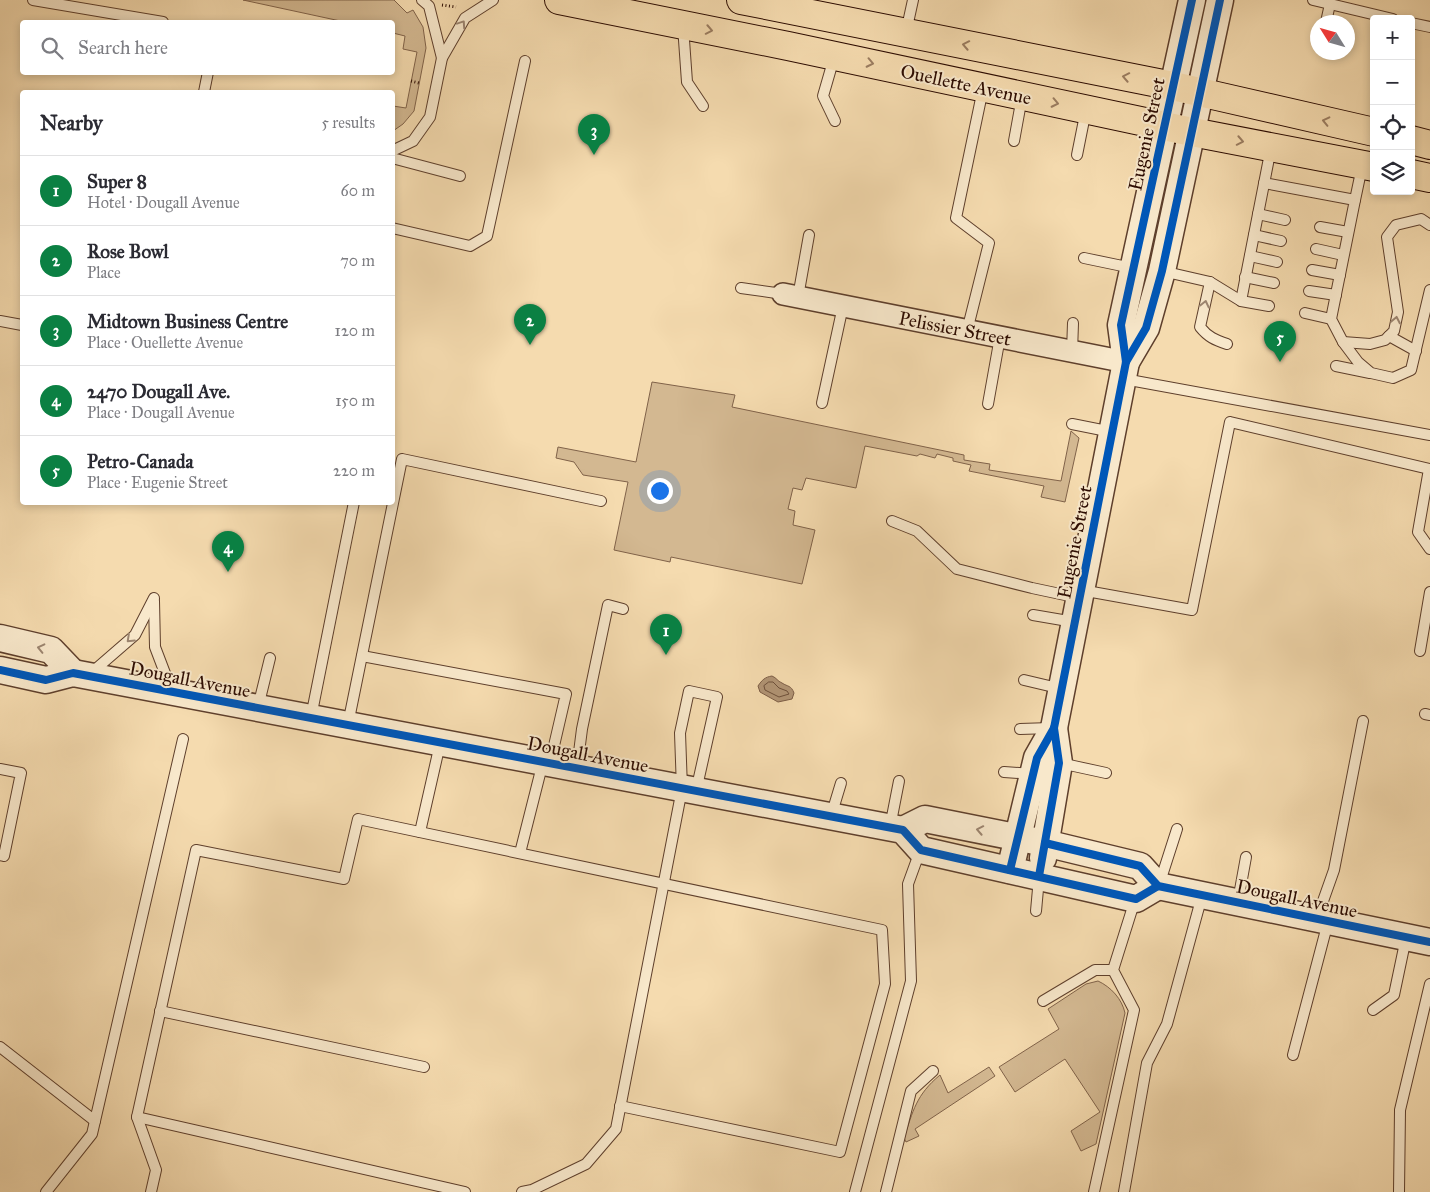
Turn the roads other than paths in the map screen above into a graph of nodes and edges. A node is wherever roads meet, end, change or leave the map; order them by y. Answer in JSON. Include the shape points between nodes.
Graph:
{"nodes":[{"id":1,"x":33,"y":0,"type":"edge"},
{"id":2,"x":422,"y":0,"type":"edge"},
{"id":3,"x":493,"y":0,"type":"edge"},
{"id":4,"x":559,"y":0,"type":"edge"},
{"id":5,"x":741,"y":0,"type":"edge"},
{"id":6,"x":913,"y":0,"type":"edge"},
{"id":7,"x":1192,"y":0,"type":"edge"},
{"id":8,"x":1220,"y":0,"type":"edge"},
{"id":9,"x":1313,"y":0,"type":"edge"},
{"id":10,"x":1330,"y":4,"type":"junction"},
{"id":11,"x":1328,"y":15,"type":"edge"},
{"id":12,"x":1376,"y":15,"type":"edge"},
{"id":13,"x":151,"y":20,"type":"edge"},
{"id":14,"x":1415,"y":24,"type":"edge"},
{"id":15,"x":682,"y":25,"type":"junction"},
{"id":16,"x":1430,"y":27,"type":"edge"},
{"id":17,"x":906,"y":33,"type":"junction"},
{"id":18,"x":834,"y":56,"type":"junction"},
{"id":19,"x":442,"y":58,"type":"junction"},
{"id":20,"x":525,"y":61,"type":"dead end"},
{"id":21,"x":207,"y":75,"type":"edge"},
{"id":22,"x":1173,"y":86,"type":"junction"},
{"id":23,"x":983,"y":87,"type":"junction"},
{"id":24,"x":204,"y":90,"type":"edge"},
{"id":25,"x":1200,"y":92,"type":"junction"},
{"id":26,"x":1022,"y":96,"type":"junction"},
{"id":27,"x":704,"y":106,"type":"dead end"},
{"id":28,"x":1086,"y":110,"type":"junction"},
{"id":29,"x":835,"y":121,"type":"dead end"},
{"id":30,"x":1165,"y":126,"type":"junction"},
{"id":31,"x":1370,"y":131,"type":"edge"},
{"id":32,"x":1192,"y":132,"type":"junction"},
{"id":33,"x":1014,"y":141,"type":"dead end"},
{"id":34,"x":1415,"y":141,"type":"edge"},
{"id":35,"x":1430,"y":145,"type":"edge"},
{"id":36,"x":1272,"y":147,"type":"junction"},
{"id":37,"x":395,"y":150,"type":"edge"},
{"id":38,"x":1076,"y":155,"type":"dead end"},
{"id":39,"x":395,"y":159,"type":"edge"},
{"id":40,"x":1368,"y":166,"type":"edge"},
{"id":41,"x":1415,"y":175,"type":"edge"},
{"id":42,"x":460,"y":176,"type":"dead end"},
{"id":43,"x":1430,"y":178,"type":"edge"},
{"id":44,"x":1264,"y":183,"type":"junction"},
{"id":45,"x":1355,"y":200,"type":"junction"},
{"id":46,"x":1258,"y":214,"type":"junction"},
{"id":47,"x":1285,"y":220,"type":"dead end"},
{"id":48,"x":1430,"y":225,"type":"edge"},
{"id":49,"x":1320,"y":227,"type":"dead end"},
{"id":50,"x":395,"y":229,"type":"edge"},
{"id":51,"x":1348,"y":232,"type":"junction"},
{"id":52,"x":809,"y":235,"type":"dead end"},
{"id":53,"x":1254,"y":235,"type":"junction"},
{"id":54,"x":1281,"y":241,"type":"dead end"},
{"id":55,"x":1316,"y":249,"type":"dead end"},
{"id":56,"x":1343,"y":255,"type":"junction"},
{"id":57,"x":1250,"y":256,"type":"junction"},
{"id":58,"x":1084,"y":258,"type":"dead end"},
{"id":59,"x":1277,"y":262,"type":"dead end"},
{"id":60,"x":1133,"y":269,"type":"junction"},
{"id":61,"x":1312,"y":270,"type":"dead end"},
{"id":62,"x":1162,"y":271,"type":"junction"},
{"id":63,"x":1340,"y":275,"type":"junction"},
{"id":64,"x":1245,"y":277,"type":"junction"},
{"id":65,"x":1210,"y":282,"type":"junction"},
{"id":66,"x":1274,"y":283,"type":"dead end"},
{"id":67,"x":741,"y":288,"type":"dead end"},
{"id":68,"x":1430,"y":290,"type":"edge"},
{"id":69,"x":1309,"y":291,"type":"dead end"},
{"id":70,"x":1336,"y":295,"type":"junction"},
{"id":71,"x":790,"y":296,"type":"junction"},
{"id":72,"x":1242,"y":301,"type":"junction"},
{"id":73,"x":843,"y":306,"type":"junction"},
{"id":74,"x":1269,"y":306,"type":"dead end"},
{"id":75,"x":1304,"y":313,"type":"dead end"},
{"id":76,"x":1330,"y":319,"type":"junction"},
{"id":77,"x":0,"y":321,"type":"edge"},
{"id":78,"x":1073,"y":323,"type":"dead end"},
{"id":79,"x":20,"y":325,"type":"edge"},
{"id":80,"x":967,"y":331,"type":"junction"},
{"id":81,"x":1389,"y":336,"type":"junction"},
{"id":82,"x":1000,"y":337,"type":"junction"},
{"id":83,"x":1343,"y":342,"type":"junction"},
{"id":84,"x":1227,"y":344,"type":"dead end"},
{"id":85,"x":1416,"y":351,"type":"junction"},
{"id":86,"x":1072,"y":352,"type":"junction"},
{"id":87,"x":1336,"y":366,"type":"dead end"},
{"id":88,"x":1125,"y":370,"type":"junction"},
{"id":89,"x":1371,"y":373,"type":"junction"},
{"id":90,"x":822,"y":403,"type":"dead end"},
{"id":91,"x":988,"y":404,"type":"dead end"},
{"id":92,"x":1072,"y":424,"type":"dead end"},
{"id":93,"x":1113,"y":432,"type":"junction"},
{"id":94,"x":1430,"y":435,"type":"edge"},
{"id":95,"x":395,"y":493,"type":"edge"},
{"id":96,"x":601,"y":501,"type":"dead end"},
{"id":97,"x":353,"y":505,"type":"edge"},
{"id":98,"x":393,"y":505,"type":"edge"},
{"id":99,"x":892,"y":521,"type":"dead end"},
{"id":100,"x":1430,"y":549,"type":"edge"},
{"id":101,"x":1430,"y":592,"type":"edge"},
{"id":102,"x":1079,"y":603,"type":"junction"},
{"id":103,"x":624,"y":609,"type":"dead end"},
{"id":104,"x":1032,"y":615,"type":"dead end"},
{"id":105,"x":0,"y":638,"type":"edge"},
{"id":106,"x":1420,"y":651,"type":"dead end"},
{"id":107,"x":362,"y":656,"type":"junction"},
{"id":108,"x":270,"y":658,"type":"dead end"},
{"id":109,"x":0,"y":670,"type":"edge"},
{"id":110,"x":81,"y":675,"type":"junction"},
{"id":111,"x":1024,"y":680,"type":"dead end"},
{"id":112,"x":1062,"y":689,"type":"junction"},
{"id":113,"x":172,"y":692,"type":"junction"},
{"id":114,"x":258,"y":708,"type":"junction"},
{"id":115,"x":310,"y":718,"type":"junction"},
{"id":116,"x":1363,"y":722,"type":"dead end"},
{"id":117,"x":348,"y":725,"type":"junction"},
{"id":118,"x":1054,"y":728,"type":"junction"},
{"id":119,"x":1020,"y":729,"type":"dead end"},
{"id":120,"x":183,"y":739,"type":"dead end"},
{"id":121,"x":440,"y":743,"type":"junction"},
{"id":122,"x":546,"y":763,"type":"junction"},
{"id":123,"x":1059,"y":763,"type":"junction"},
{"id":124,"x":0,"y":769,"type":"edge"},
{"id":125,"x":577,"y":769,"type":"junction"},
{"id":126,"x":1004,"y":772,"type":"dead end"},
{"id":127,"x":1106,"y":773,"type":"dead end"},
{"id":128,"x":1034,"y":774,"type":"junction"},
{"id":129,"x":899,"y":781,"type":"dead end"},
{"id":130,"x":841,"y":783,"type":"dead end"},
{"id":131,"x":689,"y":790,"type":"junction"},
{"id":132,"x":831,"y":817,"type":"junction"},
{"id":133,"x":896,"y":829,"type":"junction"},
{"id":134,"x":1177,"y":830,"type":"dead end"},
{"id":135,"x":420,"y":832,"type":"junction"},
{"id":136,"x":1018,"y":837,"type":"junction"},
{"id":137,"x":1046,"y":843,"type":"junction"},
{"id":138,"x":921,"y":850,"type":"junction"},
{"id":139,"x":520,"y":853,"type":"junction"},
{"id":140,"x":0,"y":855,"type":"edge"},
{"id":141,"x":1246,"y":858,"type":"dead end"},
{"id":142,"x":1010,"y":870,"type":"junction"},
{"id":143,"x":1039,"y":876,"type":"junction"},
{"id":144,"x":664,"y":884,"type":"junction"},
{"id":145,"x":1158,"y":886,"type":"junction"},
{"id":146,"x":1202,"y":895,"type":"junction"},
{"id":147,"x":1136,"y":898,"type":"junction"},
{"id":148,"x":1237,"y":902,"type":"junction"},
{"id":149,"x":1036,"y":912,"type":"dead end"},
{"id":150,"x":1322,"y":920,"type":"junction"},
{"id":151,"x":1418,"y":940,"type":"edge"},
{"id":152,"x":1113,"y":970,"type":"junction"},
{"id":153,"x":1430,"y":984,"type":"edge"},
{"id":154,"x":1042,"y":1001,"type":"dead end"},
{"id":155,"x":1373,"y":1010,"type":"dead end"},
{"id":156,"x":160,"y":1011,"type":"junction"},
{"id":157,"x":0,"y":1047,"type":"edge"},
{"id":158,"x":1293,"y":1055,"type":"dead end"},
{"id":159,"x":424,"y":1067,"type":"dead end"},
{"id":160,"x":933,"y":1071,"type":"dead end"},
{"id":161,"x":620,"y":1106,"type":"junction"},
{"id":162,"x":137,"y":1118,"type":"junction"},
{"id":163,"x":95,"y":1121,"type":"junction"},
{"id":164,"x":46,"y":1192,"type":"edge"},
{"id":165,"x":151,"y":1192,"type":"edge"},
{"id":166,"x":465,"y":1192,"type":"edge"},
{"id":167,"x":522,"y":1192,"type":"edge"},
{"id":168,"x":855,"y":1192,"type":"edge"},
{"id":169,"x":886,"y":1192,"type":"edge"},
{"id":170,"x":1094,"y":1192,"type":"edge"},
{"id":171,"x":1124,"y":1192,"type":"edge"},
{"id":172,"x":1399,"y":1192,"type":"edge"}],
"edges":[{"from":1,"to":13,"type":"lane"},
{"from":2,"to":19,"type":"lane","via":[[428,6]]},
{"from":19,"to":3,"type":"lane","one_way":true,"via":[[465,18]]},
{"from":4,"to":15,"type":"main road","name":"Ouellette Avenue"},
{"from":5,"to":17,"type":"main road","name":"Ouellette Avenue"},
{"from":6,"to":17,"type":"lane"},
{"from":7,"to":22,"type":"street","name":"Eugenie Street"},
{"from":8,"to":25,"type":"street","name":"Eugenie Street"},
{"from":9,"to":10,"type":"lane"},
{"from":10,"to":11,"type":"lane"},
{"from":10,"to":12,"type":"lane"},
{"from":14,"to":16,"type":"lane"},
{"from":15,"to":18,"type":"main road","name":"Ouellette Avenue","one_way":true},
{"from":15,"to":27,"type":"lane","via":[[687,82]]},
{"from":22,"to":17,"type":"main road","name":"Ouellette Avenue","one_way":true},
{"from":18,"to":23,"type":"main road","name":"Ouellette Avenue","one_way":true},
{"from":18,"to":29,"type":"lane","via":[[823,96]]},
{"from":19,"to":37,"type":"lane","via":[[430,117],[413,141]]},
{"from":20,"to":50,"type":"lane","via":[[487,236],[470,246]]},
{"from":21,"to":24,"type":"lane"},
{"from":22,"to":25,"type":"main road","name":"Ouellette Avenue"},
{"from":22,"to":30,"type":"street","name":"Eugenie Street"},
{"from":23,"to":26,"type":"main road","name":"Ouellette Avenue"},
{"from":23,"to":80,"type":"lane","via":[[956,218],[989,243]]},
{"from":31,"to":25,"type":"main road","name":"Ouellette Avenue","one_way":true},
{"from":25,"to":32,"type":"street","name":"Eugenie Street"},
{"from":26,"to":28,"type":"main road","name":"Ouellette Avenue","one_way":true},
{"from":26,"to":33,"type":"lane"},
{"from":28,"to":30,"type":"main road","name":"Ouellette Avenue"},
{"from":28,"to":38,"type":"lane"},
{"from":30,"to":32,"type":"main road","name":"Ouellette Avenue"},
{"from":30,"to":60,"type":"street","name":"Eugenie Street"},
{"from":32,"to":36,"type":"main road","name":"Ouellette Avenue","one_way":true},
{"from":32,"to":62,"type":"street","name":"Eugenie Street"},
{"from":34,"to":35,"type":"main road"},
{"from":36,"to":40,"type":"main road","name":"Ouellette Avenue"},
{"from":36,"to":44,"type":"lane"},
{"from":39,"to":42,"type":"lane"},
{"from":40,"to":45,"type":"lane"},
{"from":41,"to":43,"type":"main road"},
{"from":44,"to":45,"type":"lane"},
{"from":44,"to":46,"type":"lane"},
{"from":45,"to":51,"type":"lane"},
{"from":46,"to":47,"type":"lane"},
{"from":46,"to":53,"type":"lane"},
{"from":81,"to":48,"type":"lane","one_way":true,"via":[[1394,331],[1398,312],[1388,237],[1396,224],[1420,220]]},
{"from":49,"to":51,"type":"lane"},
{"from":51,"to":56,"type":"lane"},
{"from":52,"to":71,"type":"lane"},
{"from":53,"to":54,"type":"lane"},
{"from":53,"to":57,"type":"lane"},
{"from":55,"to":56,"type":"lane"},
{"from":56,"to":63,"type":"lane"},
{"from":57,"to":59,"type":"lane"},
{"from":57,"to":64,"type":"lane"},
{"from":58,"to":60,"type":"lane"},
{"from":60,"to":88,"type":"street","name":"Eugenie Street","via":[[1120,325]]},
{"from":61,"to":63,"type":"lane"},
{"from":62,"to":65,"type":"lane"},
{"from":62,"to":88,"type":"street","name":"Eugenie Street","via":[[1146,328]]},
{"from":63,"to":70,"type":"lane"},
{"from":64,"to":66,"type":"lane"},
{"from":64,"to":72,"type":"lane"},
{"from":65,"to":72,"type":"lane"},
{"from":84,"to":65,"type":"lane","one_way":true,"via":[[1207,336],[1200,326]]},
{"from":67,"to":71,"type":"lane"},
{"from":68,"to":85,"type":"lane"},
{"from":69,"to":70,"type":"lane"},
{"from":70,"to":76,"type":"lane"},
{"from":71,"to":73,"type":"street","name":"Pelissier Street"},
{"from":72,"to":74,"type":"lane"},
{"from":73,"to":80,"type":"street","name":"Pelissier Street"},
{"from":73,"to":90,"type":"lane"},
{"from":75,"to":76,"type":"lane"},
{"from":76,"to":83,"type":"lane"},
{"from":77,"to":79,"type":"lane"},
{"from":78,"to":86,"type":"lane"},
{"from":80,"to":82,"type":"street","name":"Pelissier Street"},
{"from":81,"to":83,"type":"lane","via":[[1370,344]]},
{"from":81,"to":85,"type":"lane"},
{"from":82,"to":86,"type":"street","name":"Pelissier Street"},
{"from":82,"to":91,"type":"lane"},
{"from":83,"to":89,"type":"lane"},
{"from":85,"to":89,"type":"lane","via":[[1411,370],[1393,378]]},
{"from":86,"to":88,"type":"street","name":"Pelissier Street"},
{"from":87,"to":89,"type":"lane"},
{"from":88,"to":93,"type":"street","name":"Eugenie Street"},
{"from":88,"to":94,"type":"lane"},
{"from":92,"to":93,"type":"lane"},
{"from":93,"to":102,"type":"street","name":"Eugenie Street"},
{"from":95,"to":96,"type":"lane","via":[[402,459]]},
{"from":97,"to":115,"type":"lane"},
{"from":98,"to":107,"type":"lane"},
{"from":99,"to":102,"type":"lane","via":[[917,531],[956,569]]},
{"from":100,"to":102,"type":"lane","via":[[1418,532],[1429,469],[1230,422],[1192,610]]},
{"from":101,"to":106,"type":"lane"},
{"from":102,"to":104,"type":"lane"},
{"from":102,"to":112,"type":"street","name":"Eugenie Street"},
{"from":103,"to":125,"type":"lane","via":[[608,605],[582,729]]},
{"from":110,"to":105,"type":"street","one_way":true,"via":[[51,650]]},
{"from":107,"to":117,"type":"lane"},
{"from":107,"to":122,"type":"lane","via":[[566,694]]},
{"from":108,"to":114,"type":"lane"},
{"from":109,"to":110,"type":"street","name":"Dougall Avenue","via":[[46,680]]},
{"from":110,"to":113,"type":"street","name":"Dougall Avenue"},
{"from":113,"to":110,"type":"lane","one_way":true,"via":[[154,647],[154,598],[135,635]]},
{"from":111,"to":112,"type":"lane"},
{"from":112,"to":118,"type":"street","name":"Eugenie Street"},
{"from":113,"to":114,"type":"street","name":"Dougall Avenue"},
{"from":114,"to":115,"type":"street","name":"Dougall Avenue"},
{"from":115,"to":117,"type":"street","name":"Dougall Avenue"},
{"from":116,"to":150,"type":"lane"},
{"from":117,"to":121,"type":"street","name":"Dougall Avenue"},
{"from":118,"to":119,"type":"lane"},
{"from":118,"to":123,"type":"street","name":"Eugenie Street"},
{"from":118,"to":128,"type":"street","name":"Eugenie Street","via":[[1037,758]]},
{"from":120,"to":163,"type":"lane"},
{"from":121,"to":122,"type":"street","name":"Dougall Avenue"},
{"from":121,"to":135,"type":"lane"},
{"from":122,"to":125,"type":"street","name":"Dougall Avenue"},
{"from":122,"to":139,"type":"lane"},
{"from":123,"to":127,"type":"lane"},
{"from":123,"to":137,"type":"street","name":"Eugenie Street"},
{"from":124,"to":140,"type":"lane","via":[[21,773],[4,856]]},
{"from":125,"to":131,"type":"street","name":"Dougall Avenue"},
{"from":126,"to":128,"type":"lane"},
{"from":128,"to":136,"type":"street","name":"Eugenie Street"},
{"from":129,"to":133,"type":"lane"},
{"from":130,"to":132,"type":"lane"},
{"from":131,"to":131,"type":"lane","via":[[717,697],[689,691],[680,733]]},
{"from":131,"to":132,"type":"street","name":"Dougall Avenue"},
{"from":131,"to":144,"type":"lane"},
{"from":132,"to":133,"type":"street","name":"Dougall Avenue"},
{"from":136,"to":133,"type":"street","one_way":true,"via":[[925,819]]},
{"from":133,"to":138,"type":"street"},
{"from":134,"to":145,"type":"lane"},
{"from":135,"to":139,"type":"lane"},
{"from":135,"to":156,"type":"lane","via":[[358,819],[344,879],[196,850]]},
{"from":136,"to":137,"type":"street"},
{"from":136,"to":142,"type":"street","name":"Eugenie Street"},
{"from":137,"to":143,"type":"street","name":"Eugenie Street"},
{"from":137,"to":145,"type":"street","via":[[1140,866]]},
{"from":138,"to":142,"type":"street"},
{"from":138,"to":168,"type":"lane","via":[[908,884],[911,981]]},
{"from":139,"to":144,"type":"lane"},
{"from":141,"to":148,"type":"lane"},
{"from":142,"to":143,"type":"street"},
{"from":143,"to":147,"type":"street"},
{"from":143,"to":149,"type":"lane"},
{"from":144,"to":161,"type":"lane"},
{"from":144,"to":161,"type":"lane","via":[[882,930],[885,984],[840,1152]]},
{"from":145,"to":146,"type":"street","name":"Dougall Avenue"},
{"from":145,"to":147,"type":"street"},
{"from":146,"to":148,"type":"street","name":"Dougall Avenue"},
{"from":146,"to":171,"type":"lane","via":[[1167,1024],[1147,1063]]},
{"from":147,"to":152,"type":"lane"},
{"from":148,"to":150,"type":"street","name":"Dougall Avenue"},
{"from":150,"to":151,"type":"street","name":"Dougall Avenue"},
{"from":150,"to":158,"type":"lane"},
{"from":151,"to":155,"type":"lane","via":[[1394,995]]},
{"from":152,"to":154,"type":"lane","via":[[1095,970]]},
{"from":152,"to":170,"type":"lane","via":[[1134,1010]]},
{"from":153,"to":172,"type":"lane","via":[[1400,1110]]},
{"from":156,"to":159,"type":"lane"},
{"from":156,"to":162,"type":"lane"},
{"from":157,"to":163,"type":"lane"},
{"from":160,"to":169,"type":"lane","via":[[911,1091]]},
{"from":161,"to":167,"type":"lane","via":[[616,1129],[586,1164]]},
{"from":162,"to":165,"type":"lane","via":[[156,1170]]},
{"from":162,"to":166,"type":"lane"},
{"from":163,"to":164,"type":"lane","via":[[92,1134]]}]}
